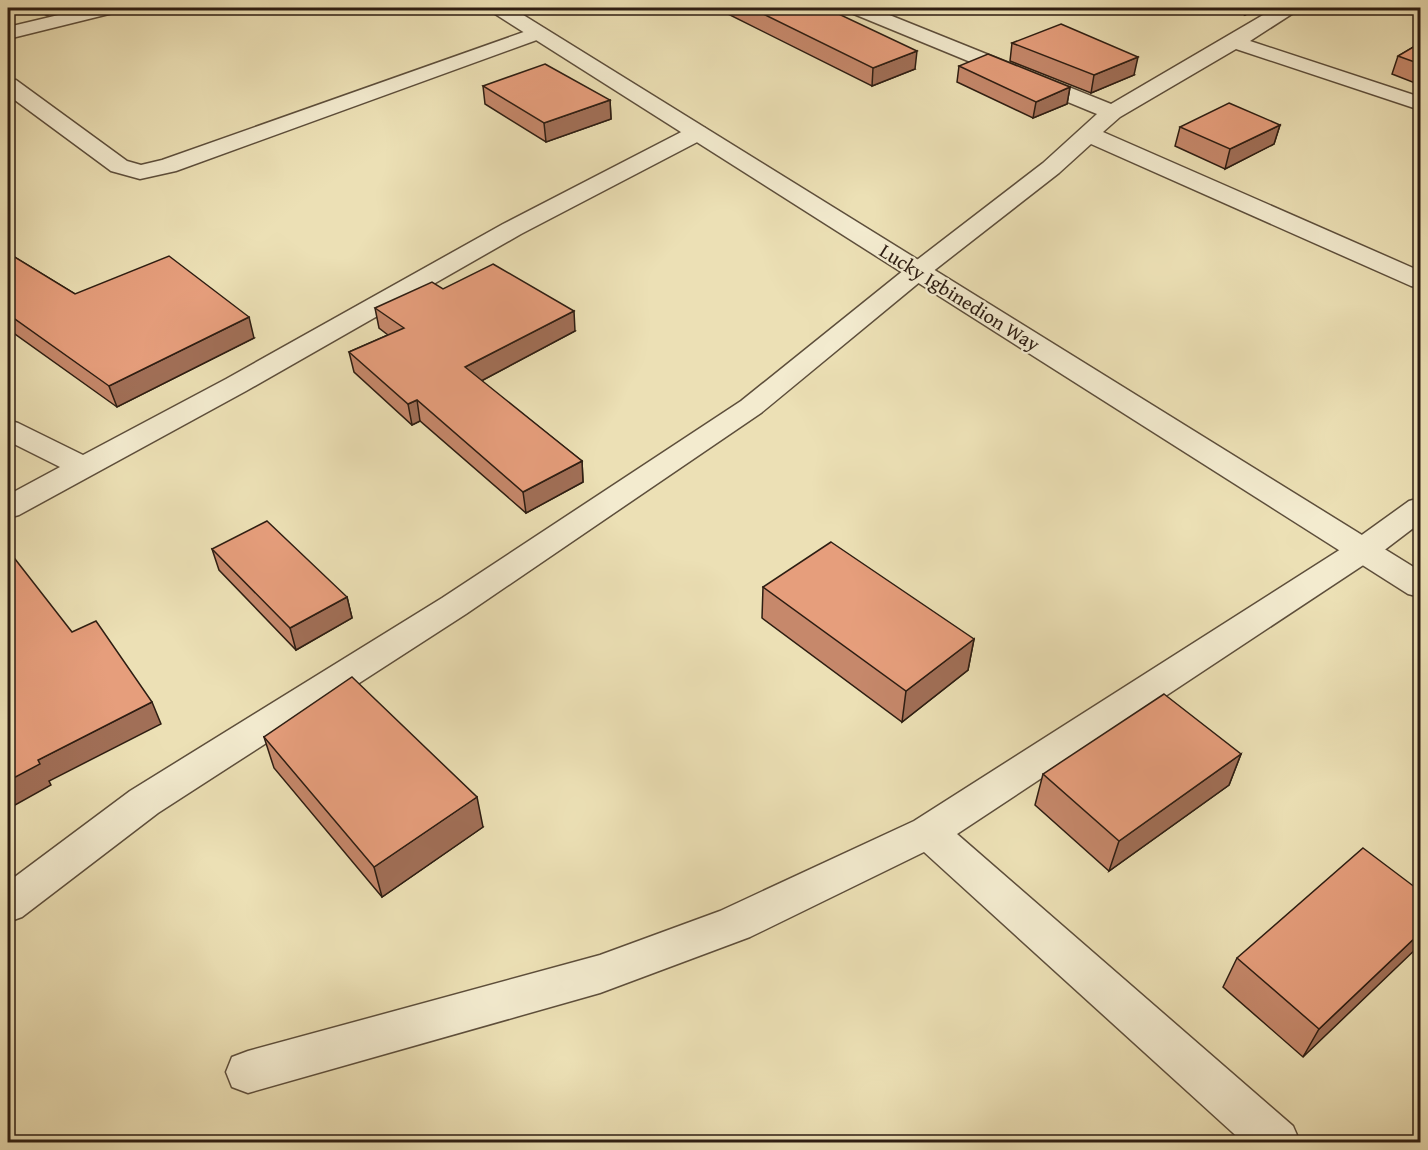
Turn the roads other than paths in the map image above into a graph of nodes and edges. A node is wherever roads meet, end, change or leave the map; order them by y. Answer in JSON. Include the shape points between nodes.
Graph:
{"nodes":[{"id":1,"x":110,"y":8,"type":"edge"},
{"id":2,"x":499,"y":8,"type":"edge"},
{"id":3,"x":856,"y":8,"type":"edge"},
{"id":4,"x":1288,"y":8,"type":"edge"},
{"id":5,"x":51,"y":9,"type":"edge"},
{"id":6,"x":8,"y":22,"type":"edge"},
{"id":7,"x":8,"y":33,"type":"edge"},
{"id":8,"x":538,"y":33,"type":"junction"},
{"id":9,"x":1234,"y":42,"type":"junction"},
{"id":10,"x":8,"y":85,"type":"edge"},
{"id":11,"x":1420,"y":105,"type":"edge"},
{"id":12,"x":1112,"y":112,"type":"junction"},
{"id":13,"x":697,"y":134,"type":"junction"},
{"id":14,"x":1090,"y":135,"type":"junction"},
{"id":15,"x":918,"y":271,"type":"junction"},
{"id":16,"x":1420,"y":280,"type":"edge"},
{"id":17,"x":8,"y":429,"type":"edge"},
{"id":18,"x":83,"y":467,"type":"junction"},
{"id":19,"x":8,"y":508,"type":"edge"},
{"id":20,"x":1420,"y":508,"type":"edge"},
{"id":21,"x":1363,"y":550,"type":"junction"},
{"id":22,"x":1420,"y":586,"type":"edge"},
{"id":23,"x":928,"y":832,"type":"junction"},
{"id":24,"x":8,"y":905,"type":"edge"},
{"id":25,"x":248,"y":1072,"type":"dead end"},
{"id":26,"x":1277,"y":1143,"type":"edge"}],
"edges":[{"from":1,"to":7,"type":"street"},
{"from":2,"to":8,"type":"street","name":"Lucky Igbinedion Way"},
{"from":3,"to":12,"type":"street"},
{"from":4,"to":9,"type":"street"},
{"from":5,"to":6,"type":"street"},
{"from":8,"to":10,"type":"street","via":[[168,166],[140,172],[119,166]]},
{"from":8,"to":13,"type":"street","name":"Lucky Igbinedion Way"},
{"from":9,"to":11,"type":"street"},
{"from":9,"to":12,"type":"street"},
{"from":12,"to":14,"type":"street"},
{"from":13,"to":15,"type":"street","name":"Lucky Igbinedion Way"},
{"from":13,"to":18,"type":"street","via":[[512,229]]},
{"from":14,"to":15,"type":"street"},
{"from":14,"to":16,"type":"street"},
{"from":15,"to":21,"type":"street","name":"Lucky Igbinedion Way"},
{"from":15,"to":24,"type":"street","via":[[751,407],[454,606],[144,802]]},
{"from":17,"to":18,"type":"street"},
{"from":18,"to":19,"type":"street"},
{"from":20,"to":21,"type":"street"},
{"from":21,"to":22,"type":"street","name":"Lucky Igbinedion Way"},
{"from":21,"to":23,"type":"street"},
{"from":23,"to":25,"type":"street","via":[[735,924],[600,974]]},
{"from":23,"to":26,"type":"street"}]}
